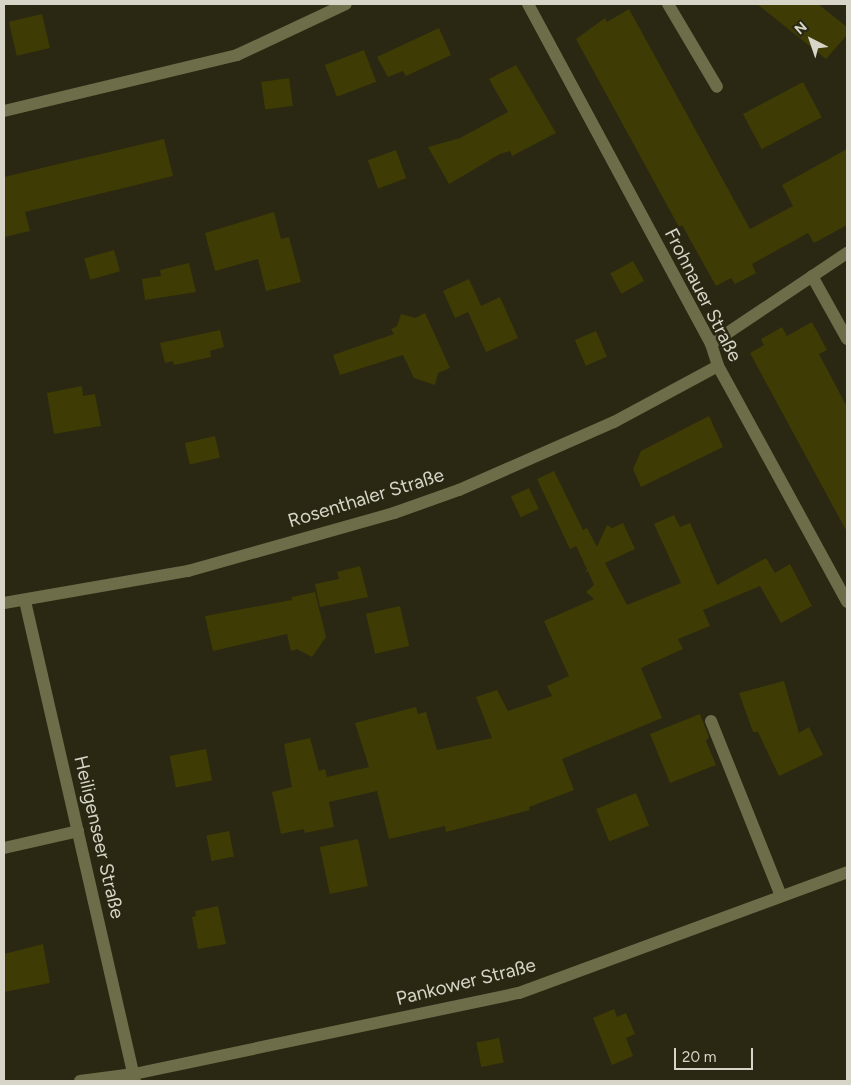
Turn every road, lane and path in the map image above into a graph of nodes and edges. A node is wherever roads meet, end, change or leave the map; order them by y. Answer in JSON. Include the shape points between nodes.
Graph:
{"nodes":[{"id":1,"x":346,"y":4,"type":"edge"},
{"id":2,"x":528,"y":4,"type":"edge"},
{"id":3,"x":668,"y":4,"type":"edge"},
{"id":4,"x":717,"y":87,"type":"dead end"},
{"id":5,"x":4,"y":111,"type":"edge"},
{"id":6,"x":847,"y":253,"type":"edge"},
{"id":7,"x":812,"y":276,"type":"junction"},
{"id":8,"x":847,"y":339,"type":"edge"},
{"id":9,"x":711,"y":344,"type":"junction"},
{"id":10,"x":718,"y":366,"type":"junction"},
{"id":11,"x":25,"y":601,"type":"junction"},
{"id":12,"x":847,"y":602,"type":"edge"},
{"id":13,"x":4,"y":603,"type":"edge"},
{"id":14,"x":711,"y":721,"type":"dead end"},
{"id":15,"x":78,"y":831,"type":"junction"},
{"id":16,"x":4,"y":848,"type":"edge"},
{"id":17,"x":847,"y":872,"type":"edge"},
{"id":18,"x":781,"y":896,"type":"junction"},
{"id":19,"x":135,"y":1077,"type":"edge"},
{"id":20,"x":80,"y":1081,"type":"edge"}],
"edges":[{"from":1,"to":5,"type":"street","via":[[237,55]]},
{"from":2,"to":9,"type":"street","name":"Frohnauer Straße"},
{"from":3,"to":4,"type":"street"},
{"from":6,"to":7,"type":"street"},
{"from":7,"to":8,"type":"street"},
{"from":7,"to":9,"type":"street"},
{"from":9,"to":10,"type":"street","name":"Frohnauer Straße"},
{"from":10,"to":11,"type":"street","name":"Rosenthaler Straße","via":[[614,422],[459,490],[188,571]]},
{"from":10,"to":12,"type":"street","name":"Frohnauer Straße"},
{"from":11,"to":13,"type":"street","name":"Rosenthaler Straße"},
{"from":11,"to":15,"type":"street","name":"Heiligenseer Straße"},
{"from":14,"to":18,"type":"street"},
{"from":15,"to":16,"type":"street"},
{"from":15,"to":19,"type":"street","name":"Heiligenseer Straße"},
{"from":17,"to":18,"type":"street","name":"Pankower Straße"},
{"from":18,"to":19,"type":"street","name":"Pankower Straße","via":[[519,993]]},
{"from":19,"to":20,"type":"street","name":"Pankower Straße"}]}
